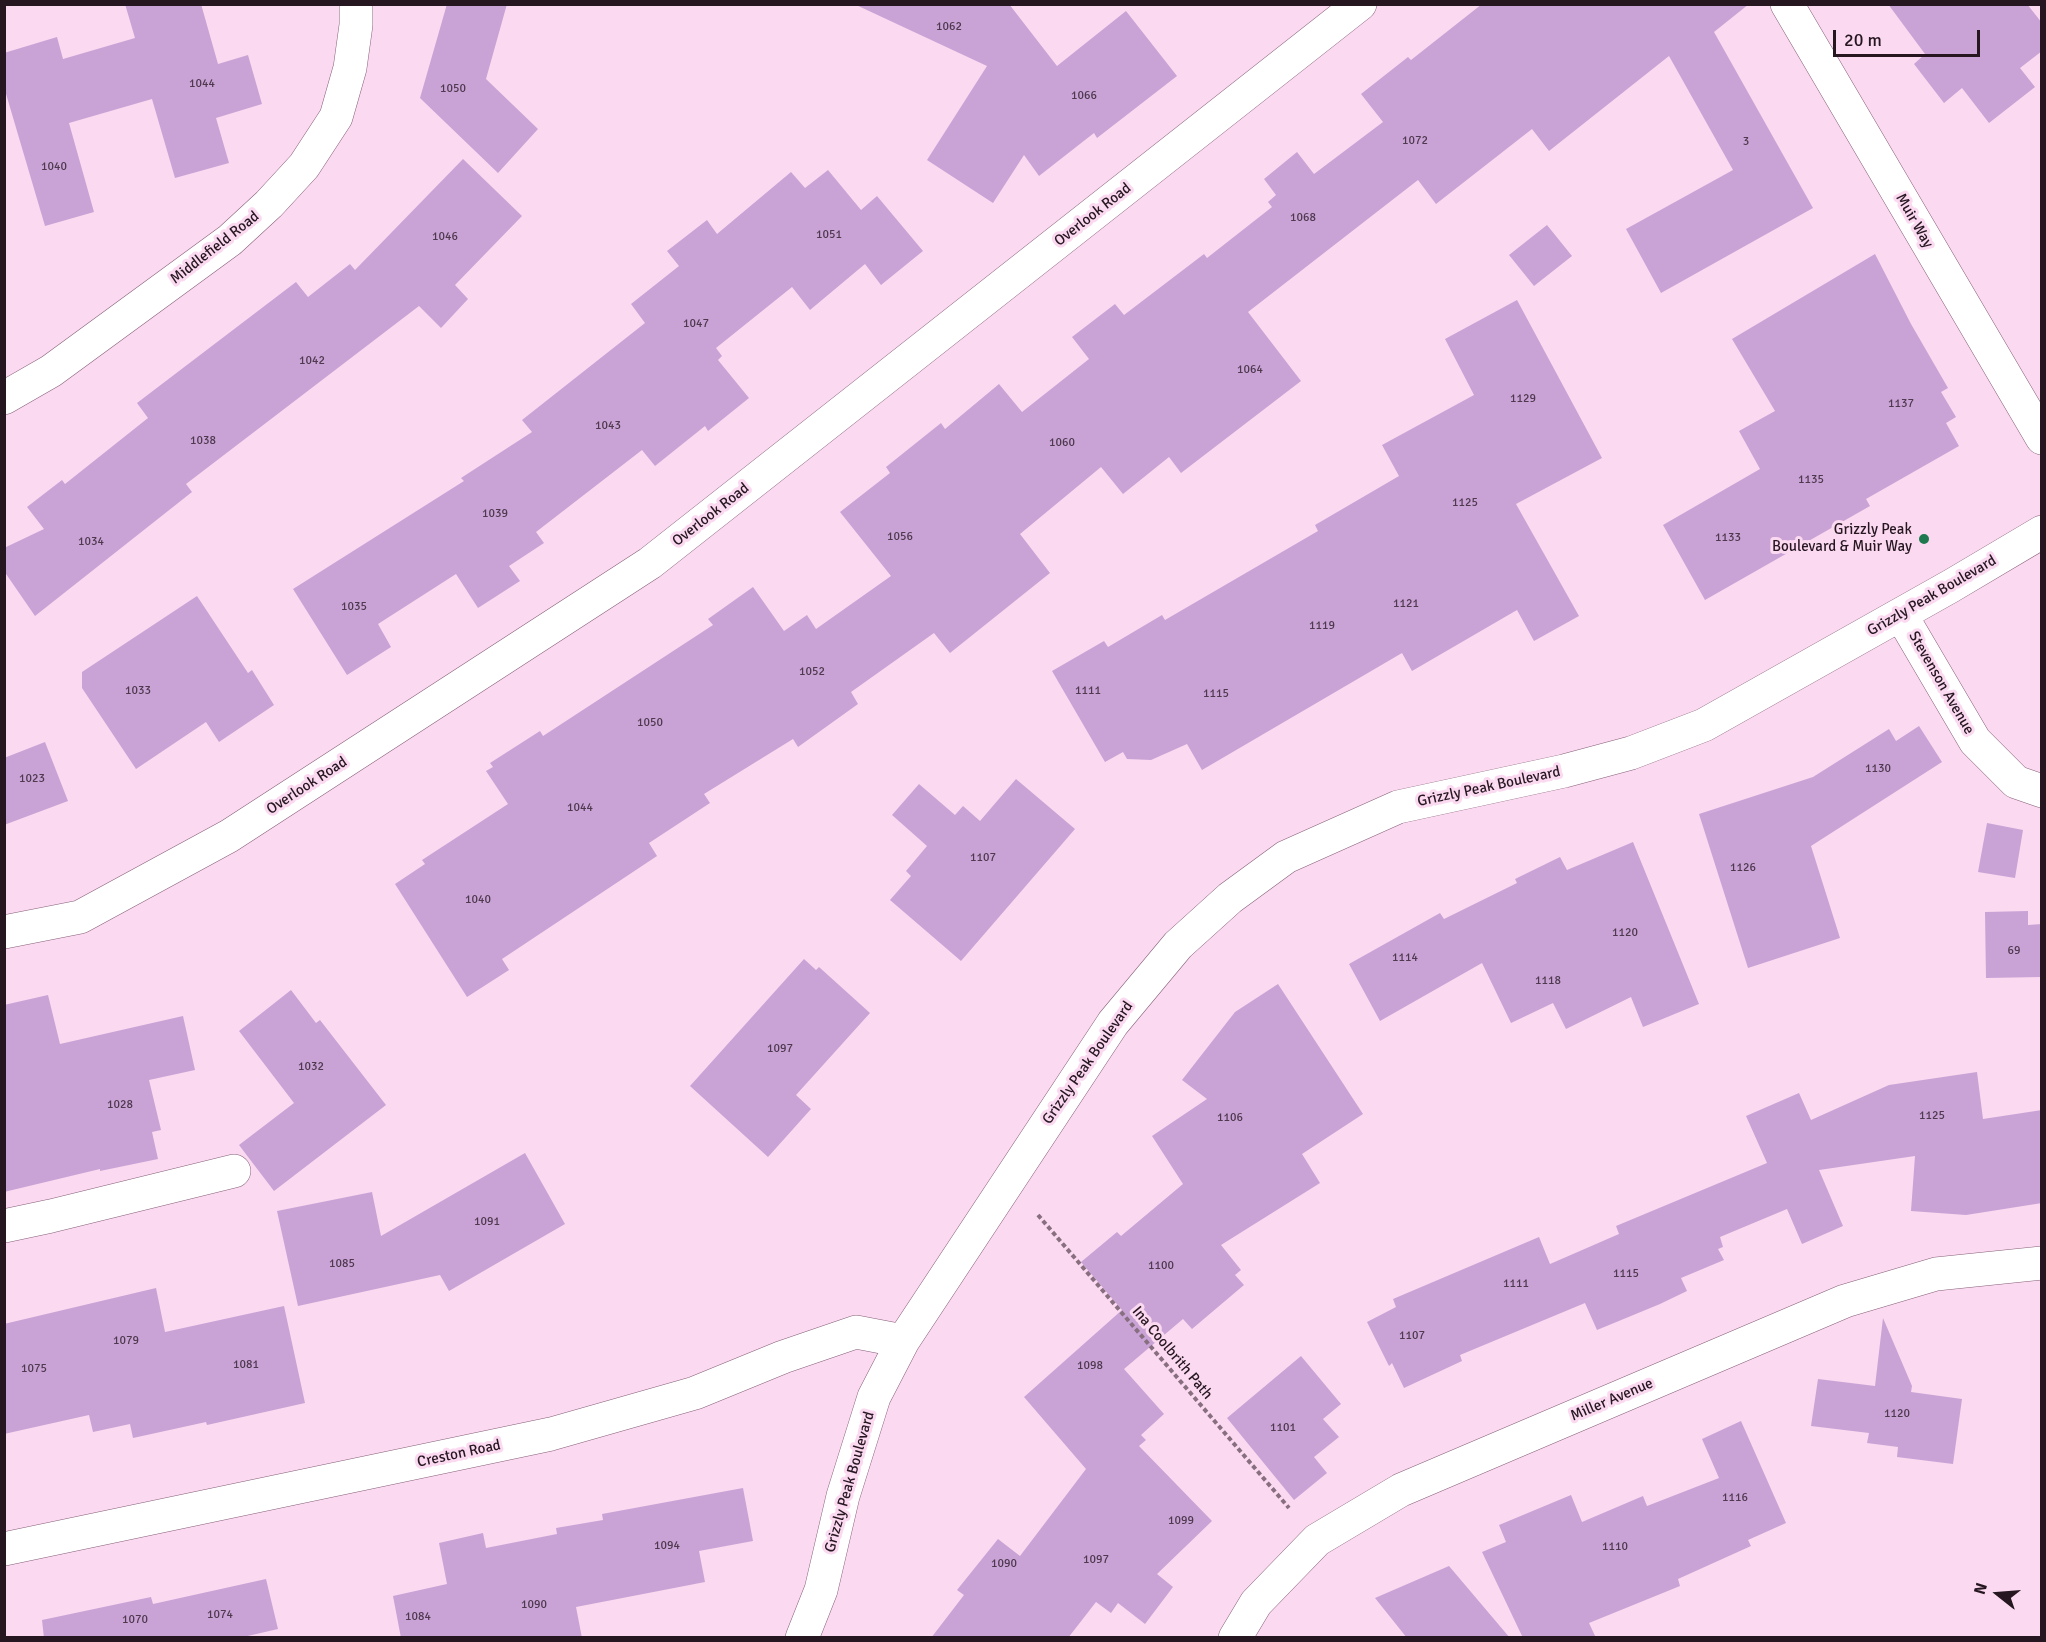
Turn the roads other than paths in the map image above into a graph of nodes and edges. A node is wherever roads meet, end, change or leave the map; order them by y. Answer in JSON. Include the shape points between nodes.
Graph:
{"nodes":[{"id":1,"x":356,"y":4,"type":"edge"},
{"id":2,"x":1360,"y":4,"type":"edge"},
{"id":3,"x":1787,"y":4,"type":"edge"},
{"id":4,"x":4,"y":398,"type":"edge"},
{"id":5,"x":2042,"y":438,"type":"edge"},
{"id":6,"x":2042,"y":532,"type":"edge"},
{"id":7,"x":1900,"y":615,"type":"junction"},
{"id":8,"x":2042,"y":791,"type":"edge"},
{"id":9,"x":4,"y":932,"type":"edge"},
{"id":10,"x":234,"y":1171,"type":"dead end"},
{"id":11,"x":4,"y":1226,"type":"edge"},
{"id":12,"x":2042,"y":1263,"type":"edge"},
{"id":13,"x":903,"y":1341,"type":"junction"},
{"id":14,"x":4,"y":1548,"type":"edge"},
{"id":15,"x":802,"y":1638,"type":"edge"},
{"id":16,"x":1236,"y":1638,"type":"edge"}],
"edges":[{"from":1,"to":4,"type":"street","name":"Middlefield Road","via":[[350,68],[336,117],[304,166],[230,240],[51,371]]},
{"from":2,"to":9,"type":"street","name":"Overlook Road","via":[[650,563],[229,836],[80,917]]},
{"from":3,"to":5,"type":"street","name":"Muir Way"},
{"from":6,"to":7,"type":"street","name":"Grizzly Peak Boulevard"},
{"from":7,"to":8,"type":"street","name":"Stevenson Avenue","via":[[1975,741],[2016,782]]},
{"from":7,"to":13,"type":"street","name":"Grizzly Peak Boulevard","via":[[1704,725],[1631,753],[1564,771],[1398,807],[1286,857],[1230,898],[1178,945],[1113,1023]]},
{"from":10,"to":11,"type":"street"},
{"from":12,"to":16,"type":"street","name":"Miller Avenue","via":[[1936,1274],[1845,1301],[1401,1490],[1317,1540],[1256,1603]]},
{"from":13,"to":14,"type":"street","name":"Creston Road","via":[[856,1332],[695,1393],[551,1434]]},
{"from":13,"to":15,"type":"street","name":"Grizzly Peak Boulevard","via":[[874,1397],[843,1496],[821,1590]]}]}
